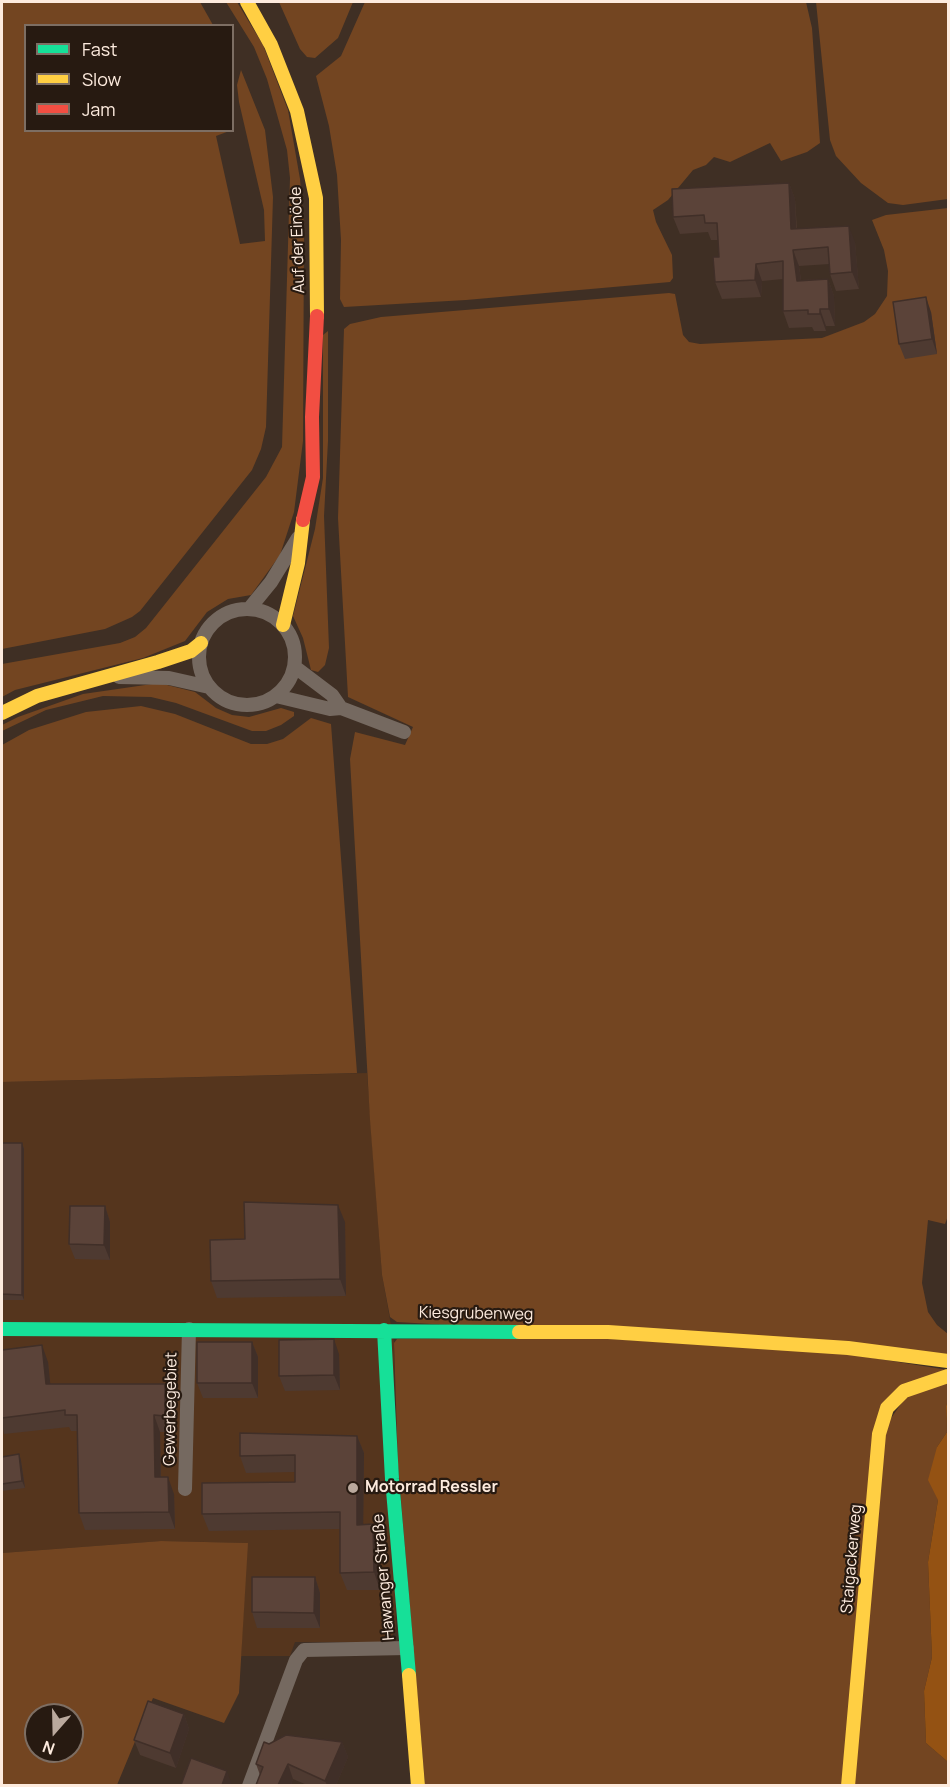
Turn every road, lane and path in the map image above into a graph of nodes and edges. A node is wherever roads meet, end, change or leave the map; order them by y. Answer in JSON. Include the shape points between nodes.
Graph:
{"nodes":[{"id":1,"x":247,"y":2,"type":"edge"},
{"id":2,"x":299,"y":537,"type":"junction"},
{"id":3,"x":249,"y":609,"type":"junction"},
{"id":4,"x":283,"y":625,"type":"junction"},
{"id":5,"x":201,"y":643,"type":"junction"},
{"id":6,"x":295,"y":667,"type":"junction"},
{"id":7,"x":111,"y":677,"type":"junction"},
{"id":8,"x":209,"y":687,"type":"junction"},
{"id":9,"x":276,"y":696,"type":"junction"},
{"id":10,"x":342,"y":708,"type":"junction"},
{"id":11,"x":2,"y":713,"type":"edge"},
{"id":12,"x":404,"y":732,"type":"dead end"},
{"id":13,"x":2,"y":1329,"type":"edge"},
{"id":14,"x":189,"y":1329,"type":"junction"},
{"id":15,"x":384,"y":1330,"type":"junction"},
{"id":16,"x":948,"y":1361,"type":"edge"},
{"id":17,"x":948,"y":1376,"type":"edge"},
{"id":18,"x":185,"y":1489,"type":"dead end"},
{"id":19,"x":407,"y":1648,"type":"junction"},
{"id":20,"x":249,"y":1785,"type":"edge"},
{"id":21,"x":418,"y":1785,"type":"edge"},
{"id":22,"x":848,"y":1785,"type":"edge"}],
"edges":[{"from":1,"to":2,"type":"street","name":"Auf der Einöde","via":[[271,45],[297,111],[316,198],[313,477]]},
{"from":2,"to":3,"type":"street"},
{"from":2,"to":4,"type":"street","name":"Auf der Einöde","via":[[298,563]]},
{"from":3,"to":4,"type":"street","via":[[268,614]]},
{"from":3,"to":5,"type":"street","via":[[223,616],[209,627]]},
{"from":4,"to":6,"type":"street","via":[[294,645]]},
{"from":5,"to":7,"type":"street","via":[[191,651]]},
{"from":5,"to":8,"type":"street","via":[[199,661]]},
{"from":6,"to":9,"type":"street","via":[[288,684]]},
{"from":6,"to":10,"type":"street","via":[[332,695]]},
{"from":7,"to":8,"type":"street","via":[[169,678]]},
{"from":7,"to":11,"type":"street","via":[[45,694]]},
{"from":8,"to":9,"type":"street","via":[[218,696],[240,705],[265,702]]},
{"from":9,"to":10,"type":"street","via":[[330,709]]},
{"from":10,"to":12,"type":"street"},
{"from":13,"to":14,"type":"street","name":"Kiesgrubenweg"},
{"from":14,"to":15,"type":"street","name":"Kiesgrubenweg"},
{"from":14,"to":18,"type":"street","name":"Gewerbegebiet"},
{"from":15,"to":16,"type":"street","name":"Kiesgrubenweg","via":[[619,1333],[848,1348]]},
{"from":15,"to":19,"type":"street","name":"Hawanger Straße"},
{"from":17,"to":22,"type":"street","name":"Staigackerweg","via":[[904,1391],[887,1408],[879,1434]]},
{"from":19,"to":20,"type":"street","via":[[304,1650],[296,1660]]},
{"from":19,"to":21,"type":"street","name":"Hawanger Straße"}]}
